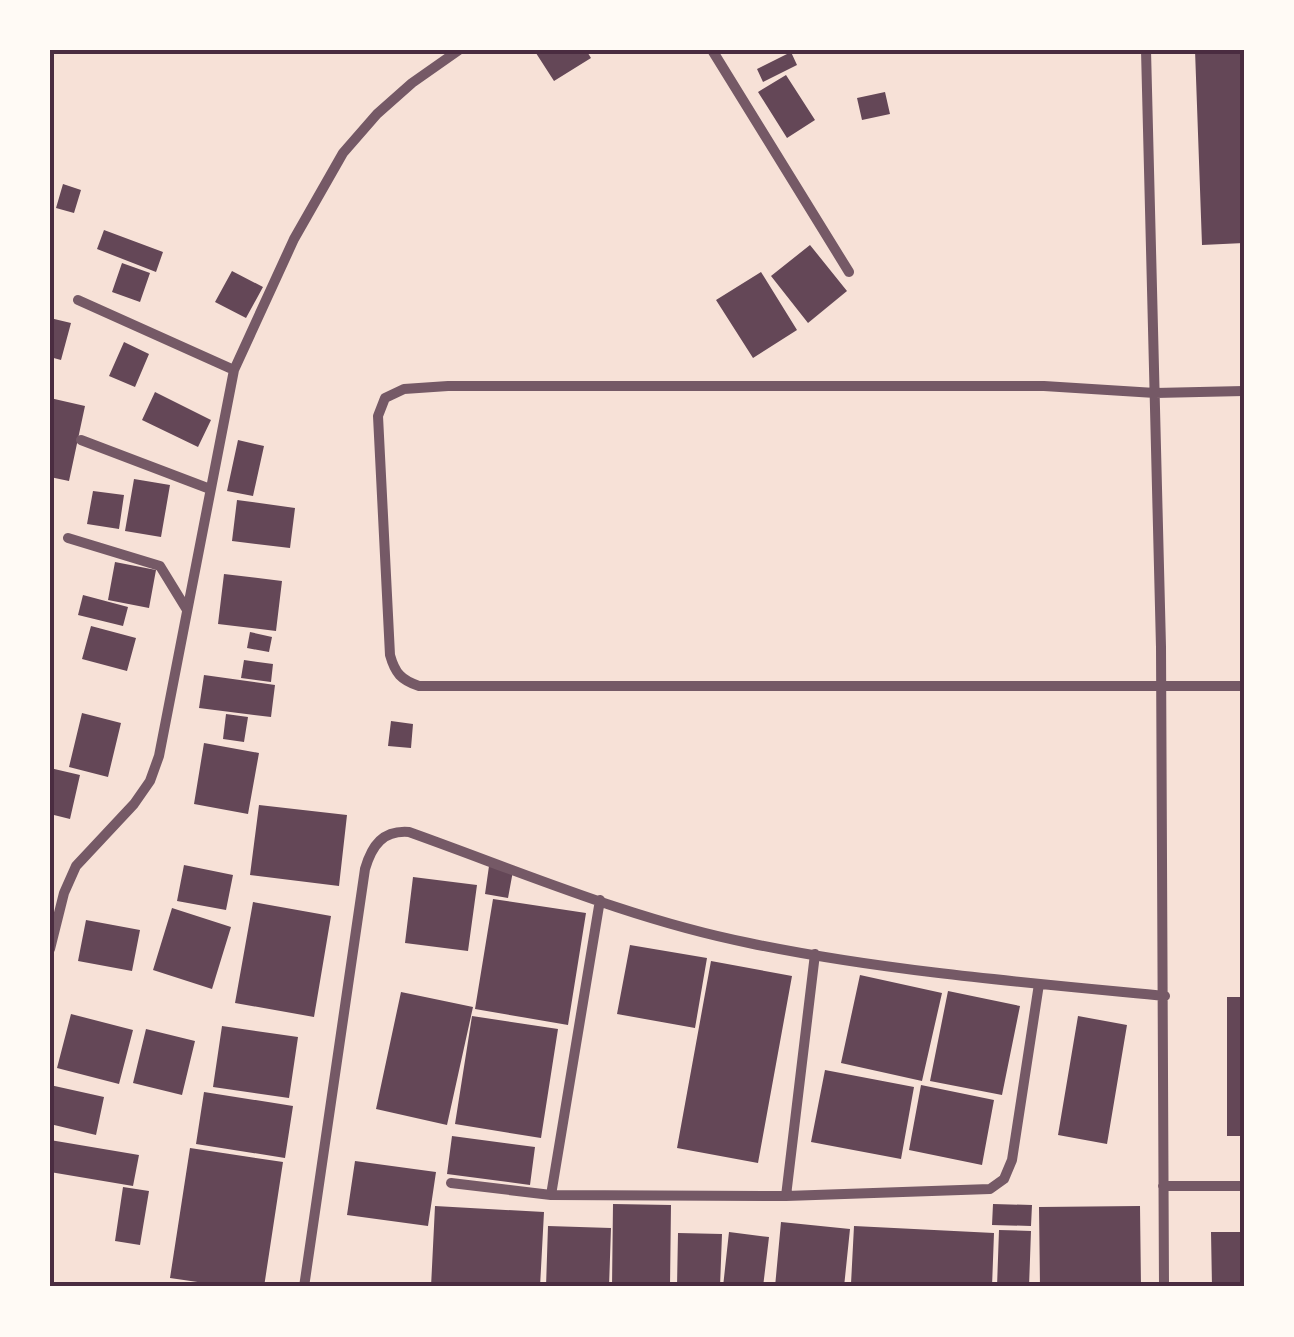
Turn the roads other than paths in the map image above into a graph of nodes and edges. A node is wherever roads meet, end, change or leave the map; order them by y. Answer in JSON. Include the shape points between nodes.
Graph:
{"nodes":[{"id":1,"x":460,"y":50,"type":"edge"},
{"id":2,"x":712,"y":50,"type":"edge"},
{"id":3,"x":1146,"y":50,"type":"edge"},
{"id":4,"x":849,"y":272,"type":"dead end"},
{"id":5,"x":78,"y":300,"type":"dead end"},
{"id":6,"x":234,"y":370,"type":"junction"},
{"id":7,"x":1244,"y":390,"type":"edge"},
{"id":8,"x":1155,"y":394,"type":"junction"},
{"id":9,"x":81,"y":440,"type":"dead end"},
{"id":10,"x":210,"y":489,"type":"junction"},
{"id":11,"x":68,"y":538,"type":"dead end"},
{"id":12,"x":187,"y":611,"type":"junction"},
{"id":13,"x":1244,"y":686,"type":"edge"},
{"id":14,"x":1162,"y":687,"type":"junction"},
{"id":15,"x":600,"y":900,"type":"junction"},
{"id":16,"x":50,"y":950,"type":"edge"},
{"id":17,"x":815,"y":954,"type":"junction"},
{"id":18,"x":1039,"y":984,"type":"junction"},
{"id":19,"x":1164,"y":996,"type":"junction"},
{"id":20,"x":452,"y":1183,"type":"dead end"},
{"id":21,"x":1163,"y":1186,"type":"junction"},
{"id":22,"x":1244,"y":1186,"type":"edge"},
{"id":23,"x":552,"y":1195,"type":"junction"},
{"id":24,"x":786,"y":1196,"type":"junction"},
{"id":25,"x":304,"y":1287,"type":"edge"},
{"id":26,"x":1164,"y":1287,"type":"edge"}],
"edges":[{"from":1,"to":6,"type":"street","via":[[376,114],[343,153],[294,239]]},
{"from":2,"to":4,"type":"street"},
{"from":3,"to":8,"type":"street"},
{"from":5,"to":6,"type":"street"},
{"from":6,"to":10,"type":"street"},
{"from":7,"to":8,"type":"street"},
{"from":8,"to":14,"type":"street"},
{"from":8,"to":14,"type":"street","via":[[1024,386],[448,386],[404,389],[386,398],[378,416],[390,655],[404,681]]},
{"from":9,"to":10,"type":"street"},
{"from":10,"to":12,"type":"street"},
{"from":11,"to":12,"type":"street","via":[[160,566]]},
{"from":12,"to":16,"type":"street","via":[[150,781],[76,866]]},
{"from":13,"to":14,"type":"street"},
{"from":14,"to":19,"type":"street"},
{"from":15,"to":17,"type":"street","via":[[696,931]]},
{"from":15,"to":23,"type":"street"},
{"from":15,"to":25,"type":"street","via":[[409,832],[378,841],[366,869]]},
{"from":17,"to":18,"type":"street"},
{"from":17,"to":24,"type":"street"},
{"from":18,"to":19,"type":"street"},
{"from":18,"to":24,"type":"street","via":[[1004,1179],[982,1191]]},
{"from":19,"to":21,"type":"street"},
{"from":20,"to":23,"type":"street"},
{"from":21,"to":22,"type":"street"},
{"from":21,"to":26,"type":"street"},
{"from":23,"to":24,"type":"street"}]}
